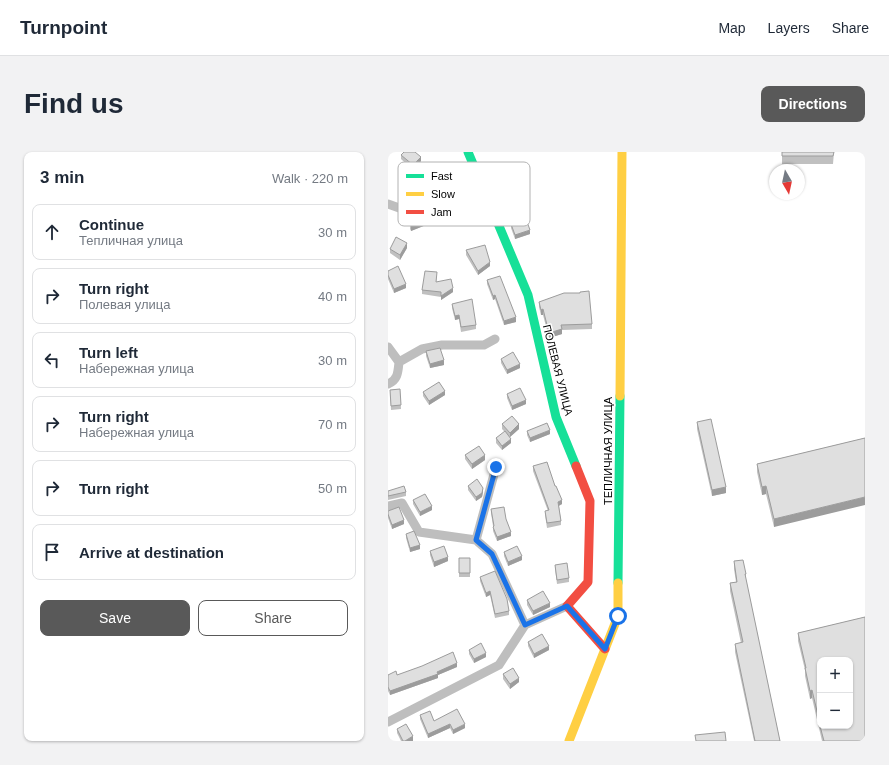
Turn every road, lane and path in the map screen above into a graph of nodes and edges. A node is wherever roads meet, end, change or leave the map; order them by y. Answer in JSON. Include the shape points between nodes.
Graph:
{"nodes":[{"id":1,"x":468,"y":152,"type":"edge"},
{"id":2,"x":622,"y":152,"type":"edge"},
{"id":3,"x":472,"y":162,"type":"edge"},
{"id":4,"x":388,"y":204,"type":"edge"},
{"id":5,"x":398,"y":208,"type":"edge"},
{"id":6,"x":499,"y":226,"type":"edge"},
{"id":7,"x":495,"y":339,"type":"dead end"},
{"id":8,"x":388,"y":347,"type":"edge"},
{"id":9,"x":400,"y":362,"type":"junction"},
{"id":10,"x":388,"y":384,"type":"edge"},
{"id":11,"x":496,"y":467,"type":"dead end"},
{"id":12,"x":388,"y":506,"type":"edge"},
{"id":13,"x":476,"y":540,"type":"junction"},
{"id":14,"x":567,"y":606,"type":"junction"},
{"id":15,"x":525,"y":625,"type":"junction"},
{"id":16,"x":605,"y":649,"type":"junction"},
{"id":17,"x":388,"y":722,"type":"edge"},
{"id":18,"x":568,"y":741,"type":"edge"}],
"edges":[{"from":1,"to":3,"type":"street","name":"ПОЛЕВАЯ УЛИЦА"},
{"from":2,"to":16,"type":"street","name":"ТЕПЛИЧНАЯ УЛИЦА","via":[[618,616]]},
{"from":4,"to":5,"type":"street"},
{"from":6,"to":14,"type":"street","name":"ПОЛЕВАЯ УЛИЦА","via":[[528,295],[556,417],[590,501],[588,582]]},
{"from":7,"to":9,"type":"street","via":[[484,345],[442,345],[422,349]]},
{"from":8,"to":9,"type":"street"},
{"from":9,"to":10,"type":"street","via":[[398,375]]},
{"from":11,"to":13,"type":"street"},
{"from":12,"to":13,"type":"street","via":[[402,502],[420,532]]},
{"from":13,"to":15,"type":"street","via":[[492,554]]},
{"from":14,"to":15,"type":"street"},
{"from":14,"to":16,"type":"street"},
{"from":15,"to":17,"type":"street","via":[[499,665]]},
{"from":16,"to":18,"type":"street","name":"ТЕПЛИЧНАЯ УЛИЦА"}]}
